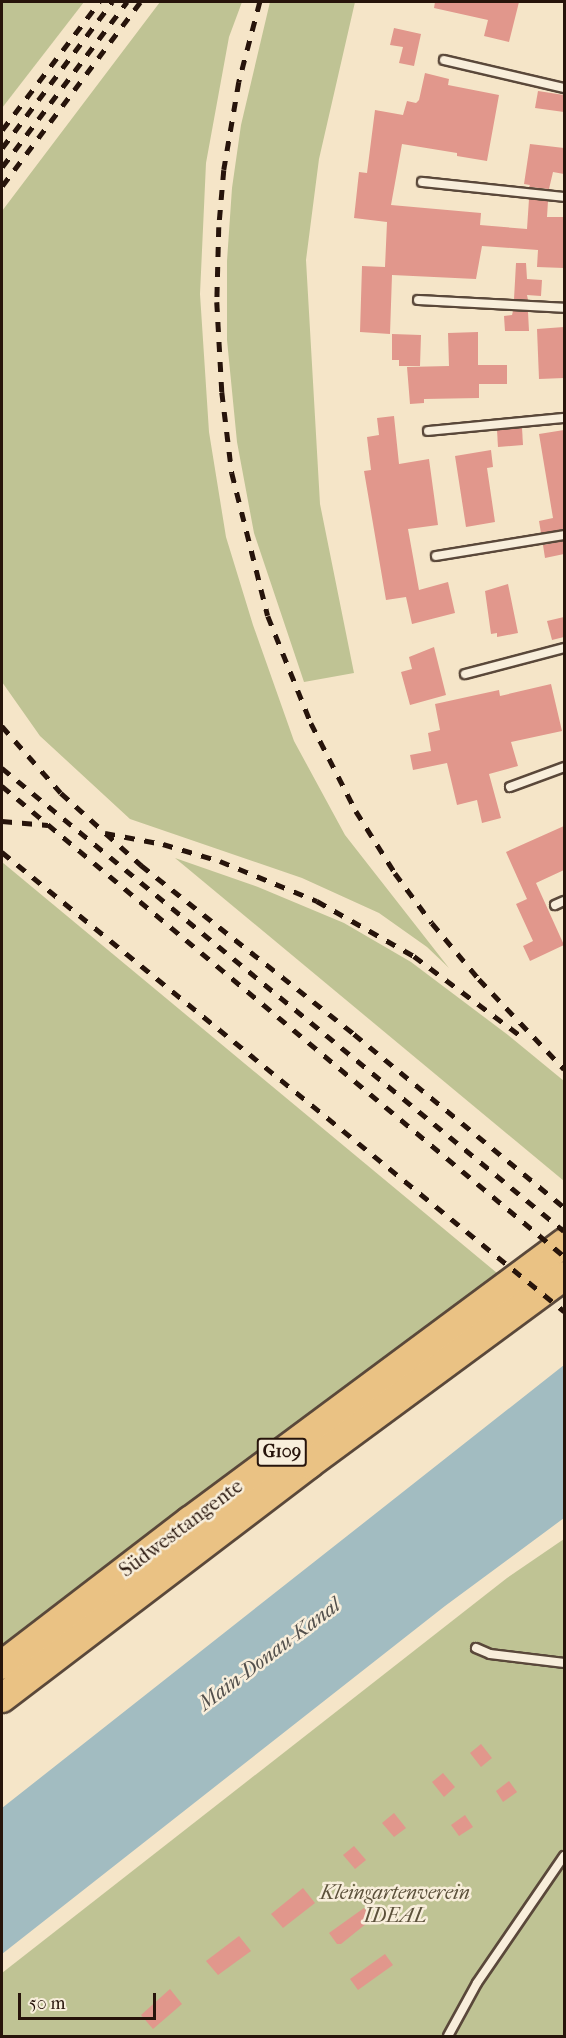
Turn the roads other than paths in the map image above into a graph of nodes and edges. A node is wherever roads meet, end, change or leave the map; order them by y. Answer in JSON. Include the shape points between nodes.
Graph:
{"nodes":[{"id":1,"x":444,"y":60,"type":"dead end"},
{"id":2,"x":564,"y":88,"type":"edge"},
{"id":3,"x":422,"y":182,"type":"dead end"},
{"id":4,"x":564,"y":197,"type":"edge"},
{"id":5,"x":418,"y":300,"type":"dead end"},
{"id":6,"x":564,"y":308,"type":"edge"},
{"id":7,"x":564,"y":418,"type":"edge"},
{"id":8,"x":428,"y":431,"type":"dead end"},
{"id":9,"x":564,"y":535,"type":"edge"},
{"id":10,"x":436,"y":556,"type":"dead end"},
{"id":11,"x":564,"y":648,"type":"edge"},
{"id":12,"x":465,"y":674,"type":"dead end"},
{"id":13,"x":564,"y":767,"type":"edge"},
{"id":14,"x":510,"y":787,"type":"dead end"},
{"id":15,"x":564,"y":901,"type":"edge"},
{"id":16,"x":555,"y":905,"type":"dead end"},
{"id":17,"x":564,"y":1243,"type":"edge"},
{"id":18,"x":564,"y":1276,"type":"edge"},
{"id":19,"x":476,"y":1648,"type":"dead end"},
{"id":20,"x":564,"y":1663,"type":"edge"},
{"id":21,"x":2,"y":1665,"type":"edge"},
{"id":22,"x":2,"y":1698,"type":"edge"},
{"id":23,"x":564,"y":1856,"type":"edge"},
{"id":24,"x":448,"y":2037,"type":"edge"}],
"edges":[{"from":1,"to":2,"type":"lane"},
{"from":3,"to":4,"type":"lane"},
{"from":5,"to":6,"type":"lane"},
{"from":7,"to":8,"type":"lane"},
{"from":9,"to":10,"type":"lane"},
{"from":11,"to":12,"type":"lane"},
{"from":13,"to":14,"type":"lane"},
{"from":15,"to":16,"type":"lane"},
{"from":17,"to":21,"type":"highway","name":"Südwesttangente","number":"G109"},
{"from":18,"to":22,"type":"highway","name":"Südwesttangente","number":"G109"},
{"from":19,"to":20,"type":"lane","via":[[490,1654]]},
{"from":23,"to":24,"type":"lane","via":[[477,1983]]}]}
